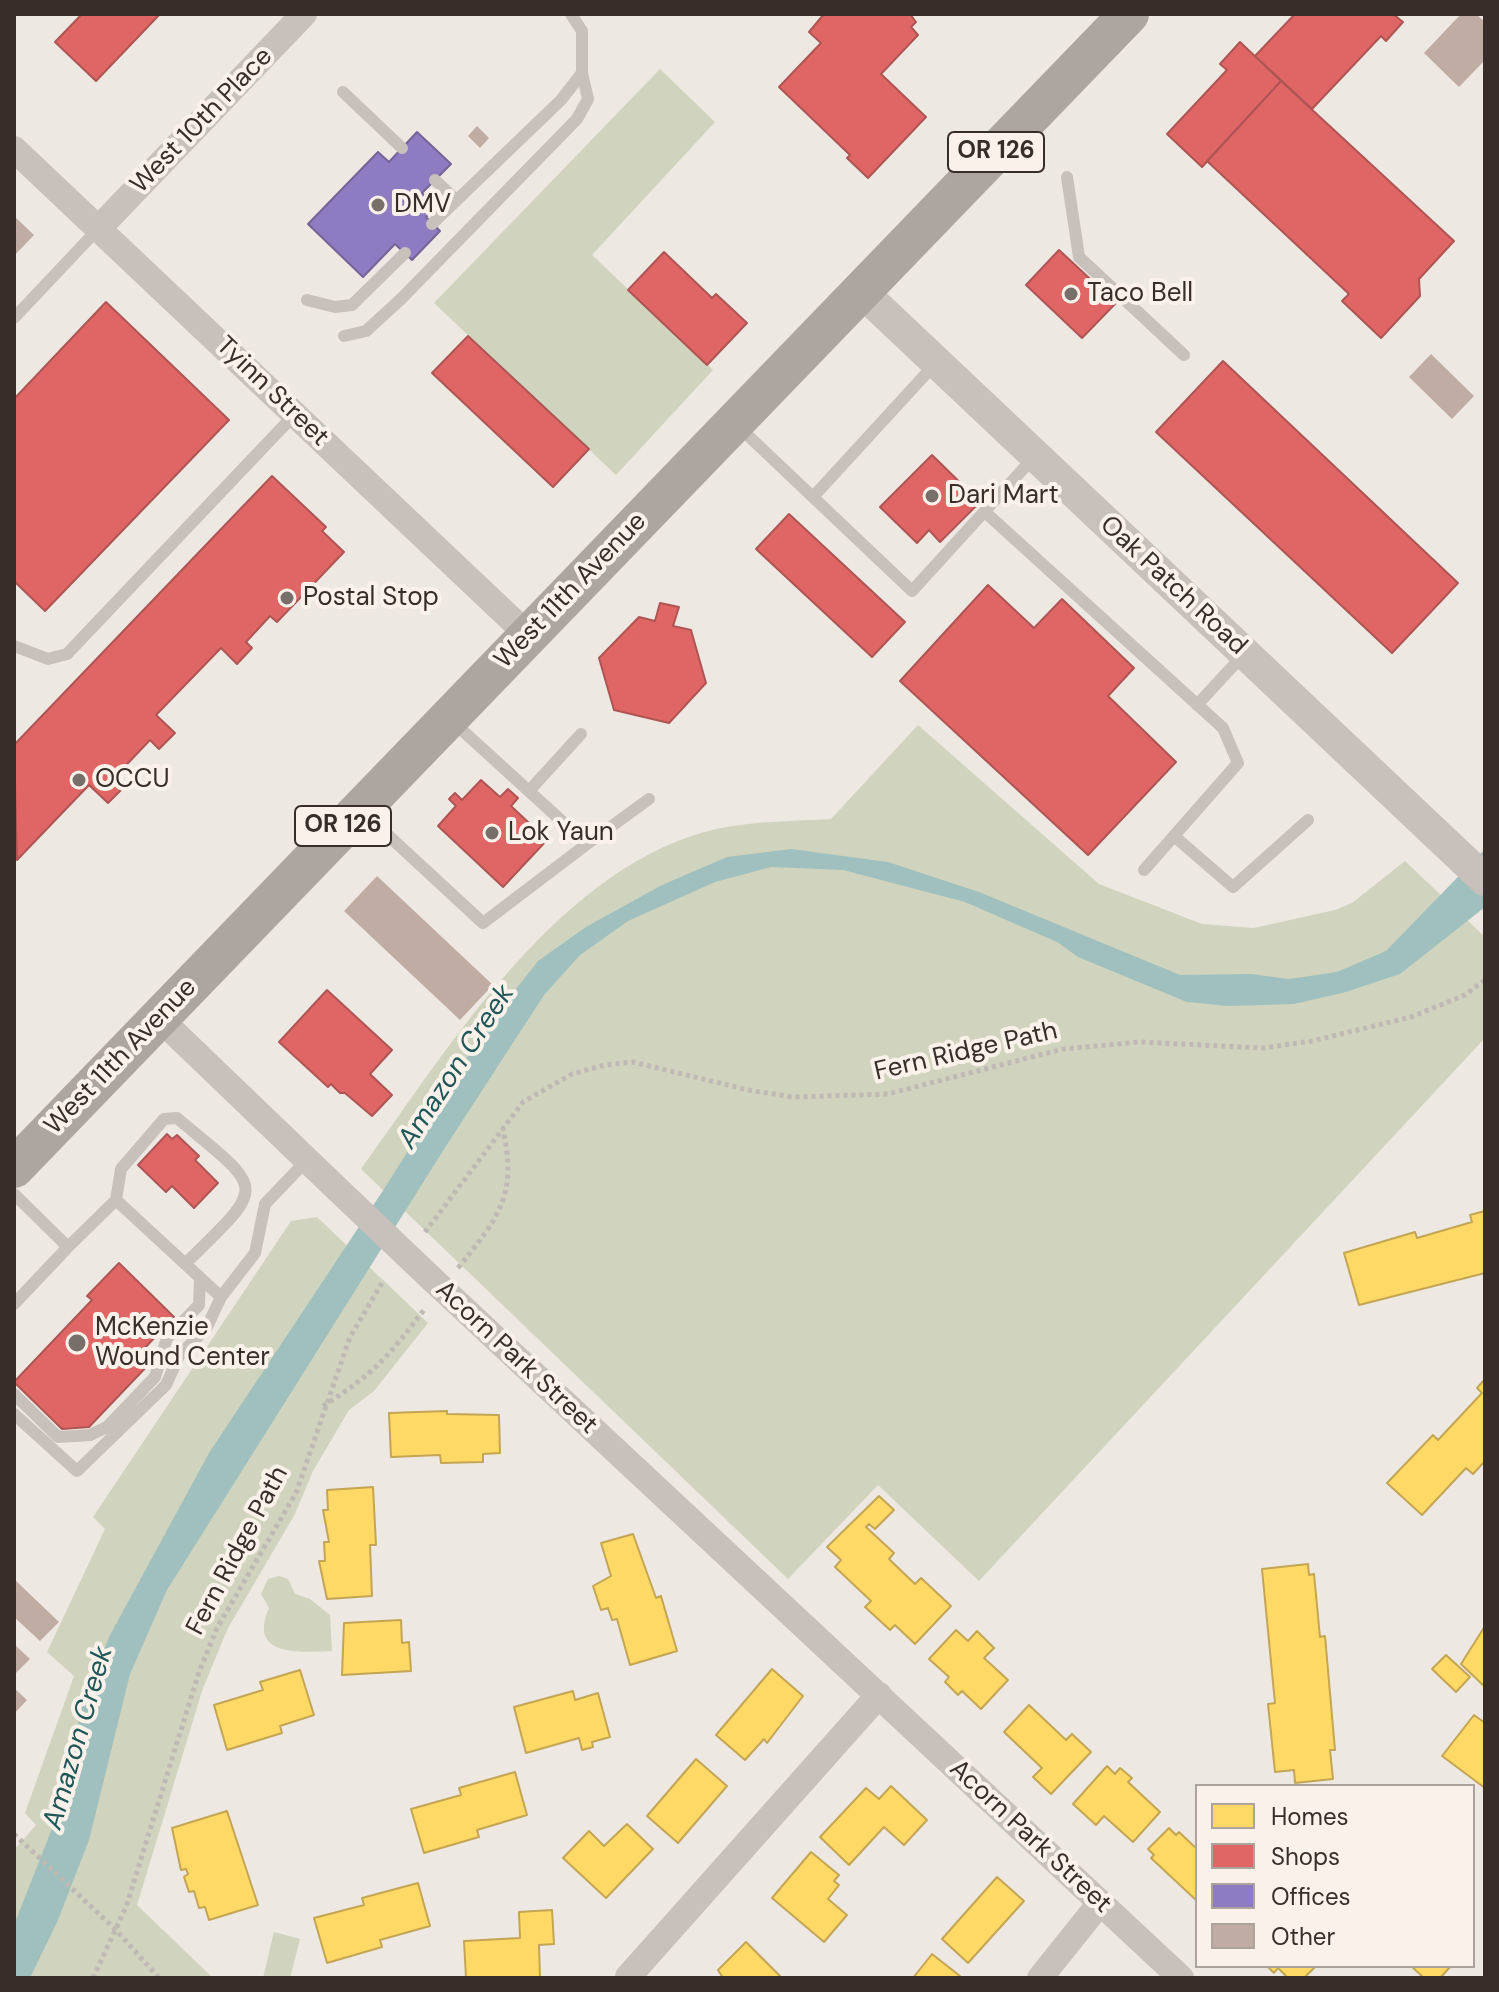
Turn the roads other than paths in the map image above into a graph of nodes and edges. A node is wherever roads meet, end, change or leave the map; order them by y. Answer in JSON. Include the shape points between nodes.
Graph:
{"nodes":[{"id":1,"x":304,"y":14,"type":"edge"},
{"id":2,"x":571,"y":14,"type":"edge"},
{"id":3,"x":1129,"y":14,"type":"edge"},
{"id":4,"x":582,"y":73,"type":"junction"},
{"id":5,"x":343,"y":92,"type":"dead end"},
{"id":6,"x":402,"y":148,"type":"dead end"},
{"id":7,"x":14,"y":149,"type":"edge"},
{"id":8,"x":1067,"y":177,"type":"dead end"},
{"id":9,"x":435,"y":180,"type":"dead end"},
{"id":10,"x":456,"y":200,"type":"junction"},
{"id":11,"x":432,"y":224,"type":"dead end"},
{"id":12,"x":99,"y":228,"type":"junction"},
{"id":13,"x":405,"y":253,"type":"dead end"},
{"id":14,"x":861,"y":291,"type":"junction"},
{"id":15,"x":307,"y":300,"type":"dead end"},
{"id":16,"x":14,"y":318,"type":"edge"},
{"id":17,"x":344,"y":336,"type":"dead end"},
{"id":18,"x":1184,"y":355,"type":"dead end"},
{"id":19,"x":936,"y":363,"type":"junction"},
{"id":20,"x":295,"y":414,"type":"junction"},
{"id":21,"x":733,"y":422,"type":"junction"},
{"id":22,"x":1035,"y":456,"type":"junction"},
{"id":23,"x":813,"y":497,"type":"junction"},
{"id":24,"x":985,"y":512,"type":"junction"},
{"id":25,"x":529,"y":636,"type":"junction"},
{"id":26,"x":14,"y":646,"type":"edge"},
{"id":27,"x":1245,"y":653,"type":"junction"},
{"id":28,"x":1197,"y":705,"type":"junction"},
{"id":29,"x":449,"y":718,"type":"junction"},
{"id":30,"x":581,"y":734,"type":"dead end"},
{"id":31,"x":529,"y":791,"type":"junction"},
{"id":32,"x":649,"y":799,"type":"dead end"},
{"id":33,"x":360,"y":809,"type":"junction"},
{"id":34,"x":1308,"y":820,"type":"dead end"},
{"id":35,"x":1174,"y":836,"type":"junction"},
{"id":36,"x":587,"y":844,"type":"junction"},
{"id":37,"x":1144,"y":870,"type":"dead end"},
{"id":38,"x":1485,"y":880,"type":"edge"},
{"id":39,"x":158,"y":1017,"type":"junction"},
{"id":40,"x":307,"y":1160,"type":"junction"},
{"id":41,"x":14,"y":1168,"type":"edge"},
{"id":42,"x":14,"y":1194,"type":"edge"},
{"id":43,"x":116,"y":1200,"type":"junction"},
{"id":44,"x":68,"y":1247,"type":"junction"},
{"id":45,"x":185,"y":1264,"type":"junction"},
{"id":46,"x":200,"y":1278,"type":"junction"},
{"id":47,"x":221,"y":1297,"type":"junction"},
{"id":48,"x":14,"y":1304,"type":"edge"},
{"id":49,"x":14,"y":1394,"type":"edge"},
{"id":50,"x":14,"y":1414,"type":"edge"},
{"id":51,"x":879,"y":1695,"type":"junction"},
{"id":52,"x":1100,"y":1903,"type":"junction"},
{"id":53,"x":628,"y":1977,"type":"edge"},
{"id":54,"x":1040,"y":1978,"type":"edge"},
{"id":55,"x":1181,"y":1978,"type":"edge"}],
"edges":[{"from":1,"to":12,"type":"street","name":"West 10th Place"},
{"from":2,"to":4,"type":"lane","via":[[582,31]]},
{"from":3,"to":14,"type":"main road","name":"West 11th Avenue","number":"OR 126"},
{"from":4,"to":10,"type":"lane","via":[[561,100]]},
{"from":4,"to":17,"type":"lane","via":[[588,99],[577,119],[401,299],[366,331]]},
{"from":5,"to":6,"type":"lane"},
{"from":7,"to":12,"type":"street","name":"Tyinn Street"},
{"from":8,"to":18,"type":"lane","via":[[1079,257]]},
{"from":9,"to":10,"type":"lane"},
{"from":10,"to":11,"type":"lane"},
{"from":12,"to":16,"type":"lane"},
{"from":12,"to":20,"type":"street","name":"Tyinn Street"},
{"from":13,"to":15,"type":"lane","via":[[352,305]]},
{"from":14,"to":19,"type":"street","name":"Oak Patch Road"},
{"from":14,"to":21,"type":"main road","name":"West 11th Avenue","number":"OR 126"},
{"from":19,"to":22,"type":"street","name":"Oak Patch Road"},
{"from":19,"to":23,"type":"lane"},
{"from":20,"to":25,"type":"street","name":"Tyinn Street"},
{"from":20,"to":26,"type":"lane","via":[[67,654],[48,659]]},
{"from":21,"to":23,"type":"lane"},
{"from":21,"to":25,"type":"main road","name":"West 11th Avenue","number":"OR 126"},
{"from":22,"to":24,"type":"lane"},
{"from":22,"to":27,"type":"street","name":"Oak Patch Road"},
{"from":23,"to":24,"type":"lane","via":[[912,591]]},
{"from":24,"to":28,"type":"lane"},
{"from":25,"to":29,"type":"main road","name":"West 11th Avenue","number":"OR 126"},
{"from":27,"to":28,"type":"lane"},
{"from":27,"to":38,"type":"street","name":"Oak Patch Road"},
{"from":28,"to":35,"type":"lane","via":[[1223,728],[1238,763]]},
{"from":29,"to":31,"type":"lane"},
{"from":29,"to":33,"type":"main road","name":"West 11th Avenue","number":"OR 126"},
{"from":30,"to":31,"type":"lane"},
{"from":31,"to":36,"type":"lane"},
{"from":32,"to":36,"type":"lane"},
{"from":33,"to":36,"type":"lane","via":[[483,923]]},
{"from":33,"to":39,"type":"main road","name":"West 11th Avenue","number":"OR 126"},
{"from":34,"to":35,"type":"lane","via":[[1233,887]]},
{"from":35,"to":37,"type":"lane"},
{"from":39,"to":40,"type":"street","name":"Acorn Park Street"},
{"from":39,"to":41,"type":"main road","name":"West 11th Avenue","number":"OR 126"},
{"from":40,"to":47,"type":"lane","via":[[265,1204],[255,1253]]},
{"from":40,"to":51,"type":"street","name":"Acorn Park Street","bridge":true},
{"from":42,"to":44,"type":"lane"},
{"from":43,"to":44,"type":"lane"},
{"from":43,"to":45,"type":"lane"},
{"from":43,"to":45,"type":"lane","via":[[121,1169],[164,1119],[177,1118],[242,1172],[248,1186],[242,1208]]},
{"from":44,"to":48,"type":"lane"},
{"from":45,"to":46,"type":"lane"},
{"from":46,"to":47,"type":"lane"},
{"from":46,"to":49,"type":"lane","via":[[199,1305],[167,1338],[155,1377],[107,1427],[90,1435],[58,1437]]},
{"from":47,"to":50,"type":"lane","via":[[207,1327],[179,1356],[166,1385],[77,1471]]},
{"from":51,"to":52,"type":"street","name":"Acorn Park Street"},
{"from":51,"to":53,"type":"street"},
{"from":52,"to":54,"type":"street"},
{"from":52,"to":55,"type":"street","name":"Acorn Park Street"}]}
